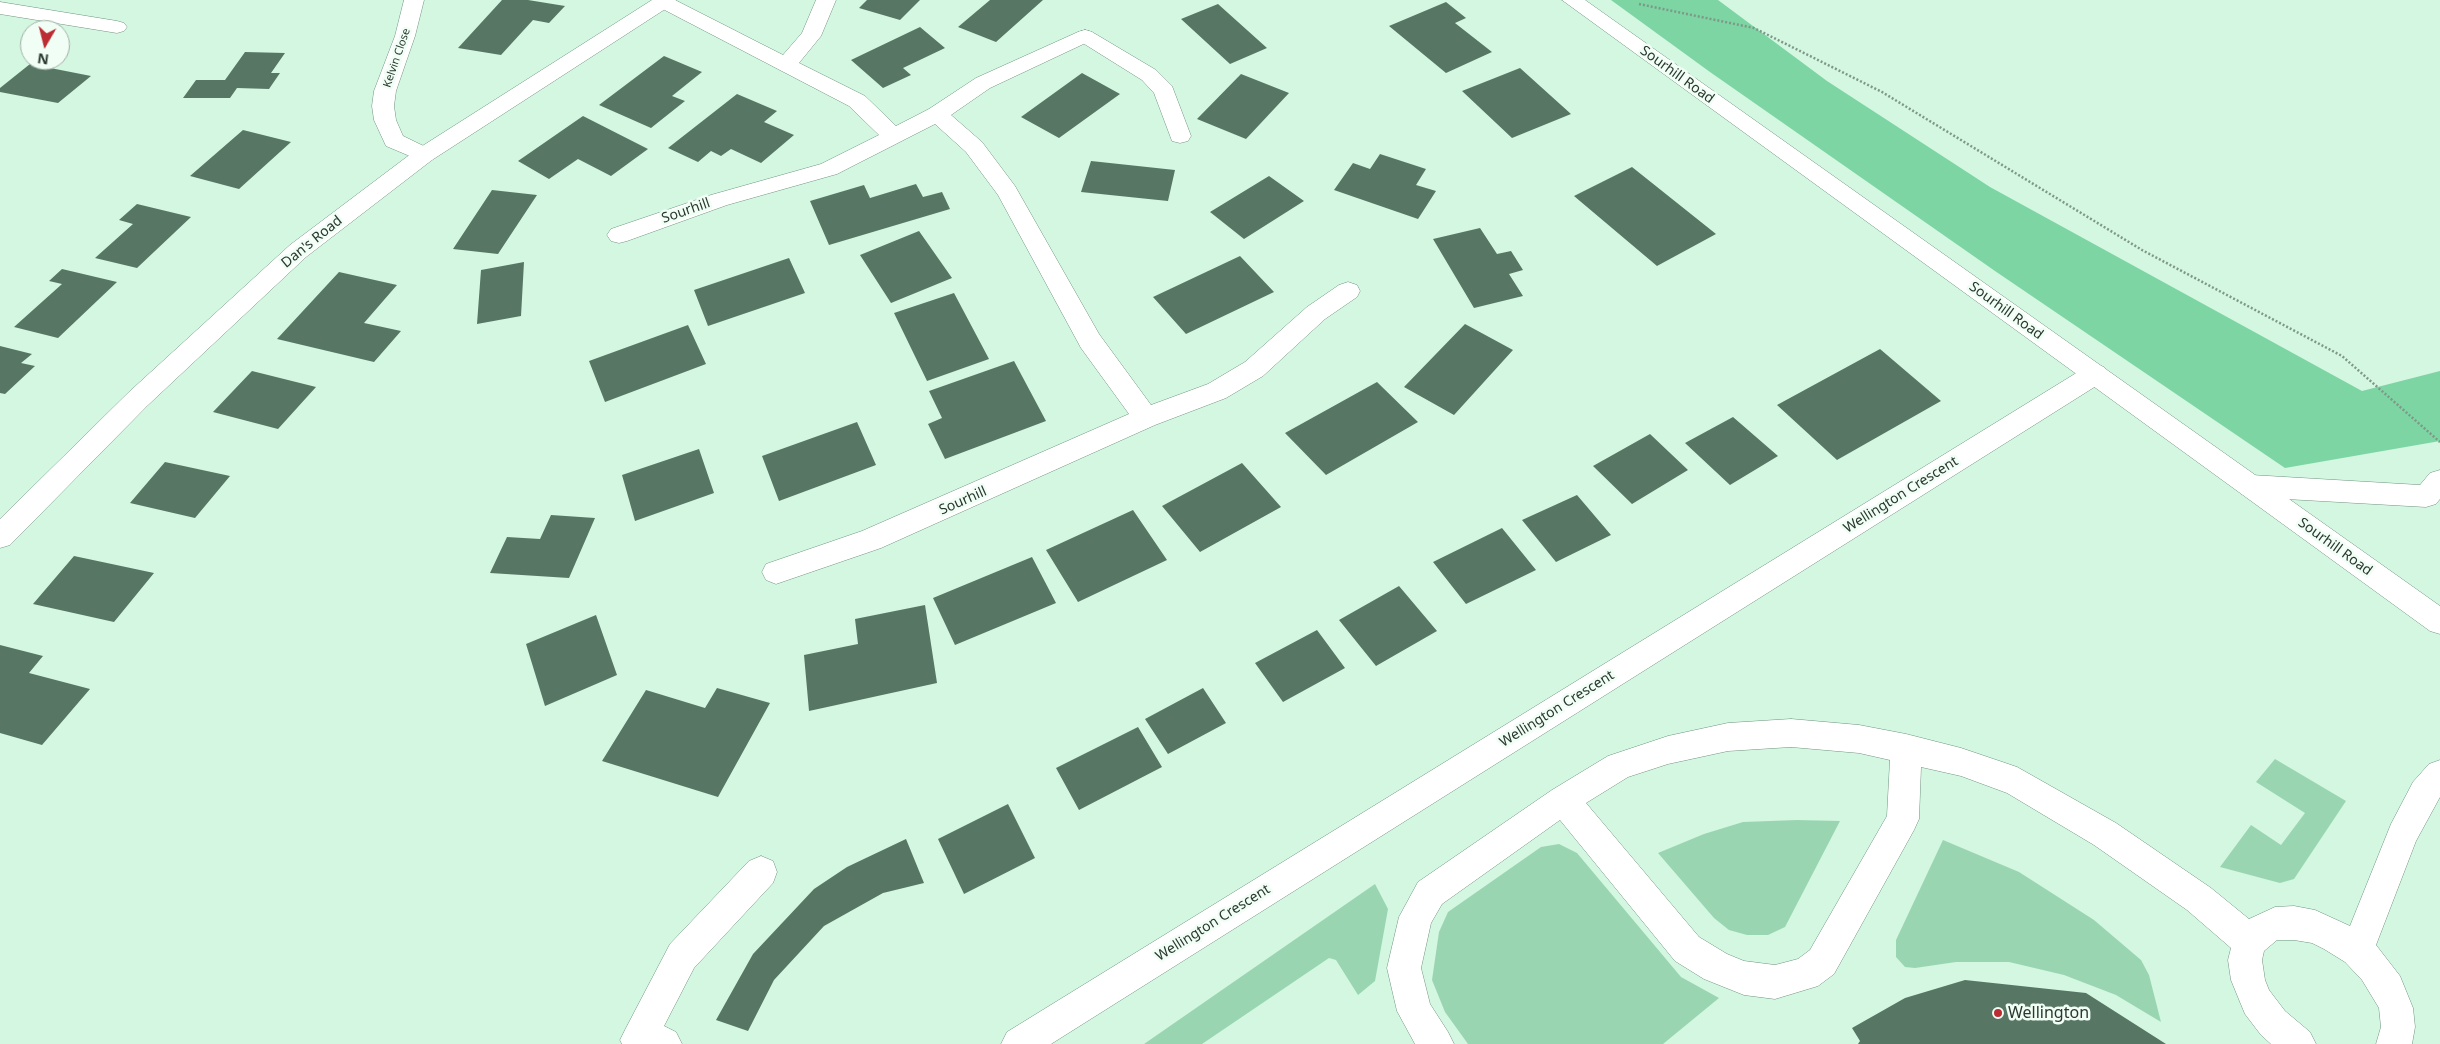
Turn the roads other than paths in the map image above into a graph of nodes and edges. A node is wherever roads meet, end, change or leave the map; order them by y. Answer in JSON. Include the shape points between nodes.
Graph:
{"nodes":[{"id":1,"x":414,"y":0,"type":"edge"},
{"id":2,"x":826,"y":0,"type":"edge"},
{"id":3,"x":665,"y":1,"type":"edge"},
{"id":4,"x":1581,"y":6,"type":"edge"},
{"id":5,"x":0,"y":8,"type":"edge"},
{"id":6,"x":118,"y":27,"type":"dead end"},
{"id":7,"x":787,"y":63,"type":"junction"},
{"id":8,"x":937,"y":114,"type":"junction"},
{"id":9,"x":893,"y":136,"type":"junction"},
{"id":10,"x":1180,"y":136,"type":"dead end"},
{"id":11,"x":424,"y":154,"type":"junction"},
{"id":12,"x":620,"y":235,"type":"dead end"},
{"id":13,"x":1348,"y":291,"type":"dead end"},
{"id":14,"x":2095,"y":374,"type":"junction"},
{"id":15,"x":1146,"y":418,"type":"junction"},
{"id":16,"x":2440,"y":481,"type":"edge"},
{"id":17,"x":2251,"y":486,"type":"junction"},
{"id":18,"x":0,"y":537,"type":"edge"},
{"id":19,"x":776,"y":572,"type":"dead end"},
{"id":20,"x":2440,"y":622,"type":"edge"},
{"id":21,"x":1906,"y":748,"type":"junction"},
{"id":22,"x":2440,"y":774,"type":"edge"},
{"id":23,"x":1563,"y":800,"type":"junction"},
{"id":24,"x":761,"y":872,"type":"dead end"},
{"id":25,"x":2250,"y":942,"type":"junction"},
{"id":26,"x":2357,"y":950,"type":"junction"},
{"id":27,"x":664,"y":1044,"type":"edge"},
{"id":28,"x":1018,"y":1044,"type":"edge"},
{"id":29,"x":1436,"y":1044,"type":"edge"},
{"id":30,"x":2298,"y":1044,"type":"edge"},
{"id":31,"x":2394,"y":1044,"type":"edge"}],
"edges":[{"from":1,"to":11,"type":"street","name":"Kelvin Close","via":[[383,106],[384,120],[394,141]]},
{"from":2,"to":7,"type":"street","via":[[811,36]]},
{"from":3,"to":7,"type":"street"},
{"from":3,"to":11,"type":"street","name":"Dan's Road"},
{"from":4,"to":14,"type":"street","name":"Sourhill Road"},
{"from":5,"to":6,"type":"street"},
{"from":7,"to":9,"type":"street","via":[[857,100]]},
{"from":8,"to":9,"type":"street","name":"Sourhill"},
{"from":8,"to":10,"type":"street","name":"Sourhill","via":[[983,83],[1085,36],[1150,75],[1164,90]]},
{"from":8,"to":15,"type":"street","via":[[974,147],[1006,192],[1090,341]]},
{"from":9,"to":12,"type":"street","name":"Sourhill","via":[[829,168],[719,200]]},
{"from":11,"to":18,"type":"street","name":"Dan's Road","via":[[298,251],[138,400]]},
{"from":13,"to":15,"type":"street","name":"Sourhill","via":[[1316,313],[1254,369],[1217,391]]},
{"from":14,"to":17,"type":"street","name":"Sourhill Road"},
{"from":14,"to":28,"type":"street","name":"Wellington Crescent"},
{"from":15,"to":19,"type":"street","name":"Sourhill","via":[[872,540]]},
{"from":16,"to":17,"type":"street","via":[[2426,496]]},
{"from":17,"to":20,"type":"street","name":"Sourhill Road"},
{"from":21,"to":23,"type":"street","via":[[1859,739],[1790,733],[1728,738],[1668,750],[1619,766]]},
{"from":21,"to":23,"type":"street","via":[[1903,819],[1822,962],[1806,974],[1775,982],[1744,978],[1716,967],[1687,949]]},
{"from":21,"to":25,"type":"street","via":[[2017,782],[2105,834],[2199,899]]},
{"from":22,"to":26,"type":"street","via":[[2424,792],[2402,835]]},
{"from":23,"to":29,"type":"street","via":[[1430,893],[1416,917],[1404,968],[1414,1011]]},
{"from":24,"to":27,"type":"street","via":[[682,956],[638,1040]]},
{"from":25,"to":26,"type":"street","via":[[2275,924],[2294,923],[2336,937]]},
{"from":25,"to":30,"type":"street","via":[[2246,960],[2248,980],[2258,1002],[2273,1023]]},
{"from":26,"to":31,"type":"street","via":[[2388,988],[2396,1008],[2398,1027]]}]}
